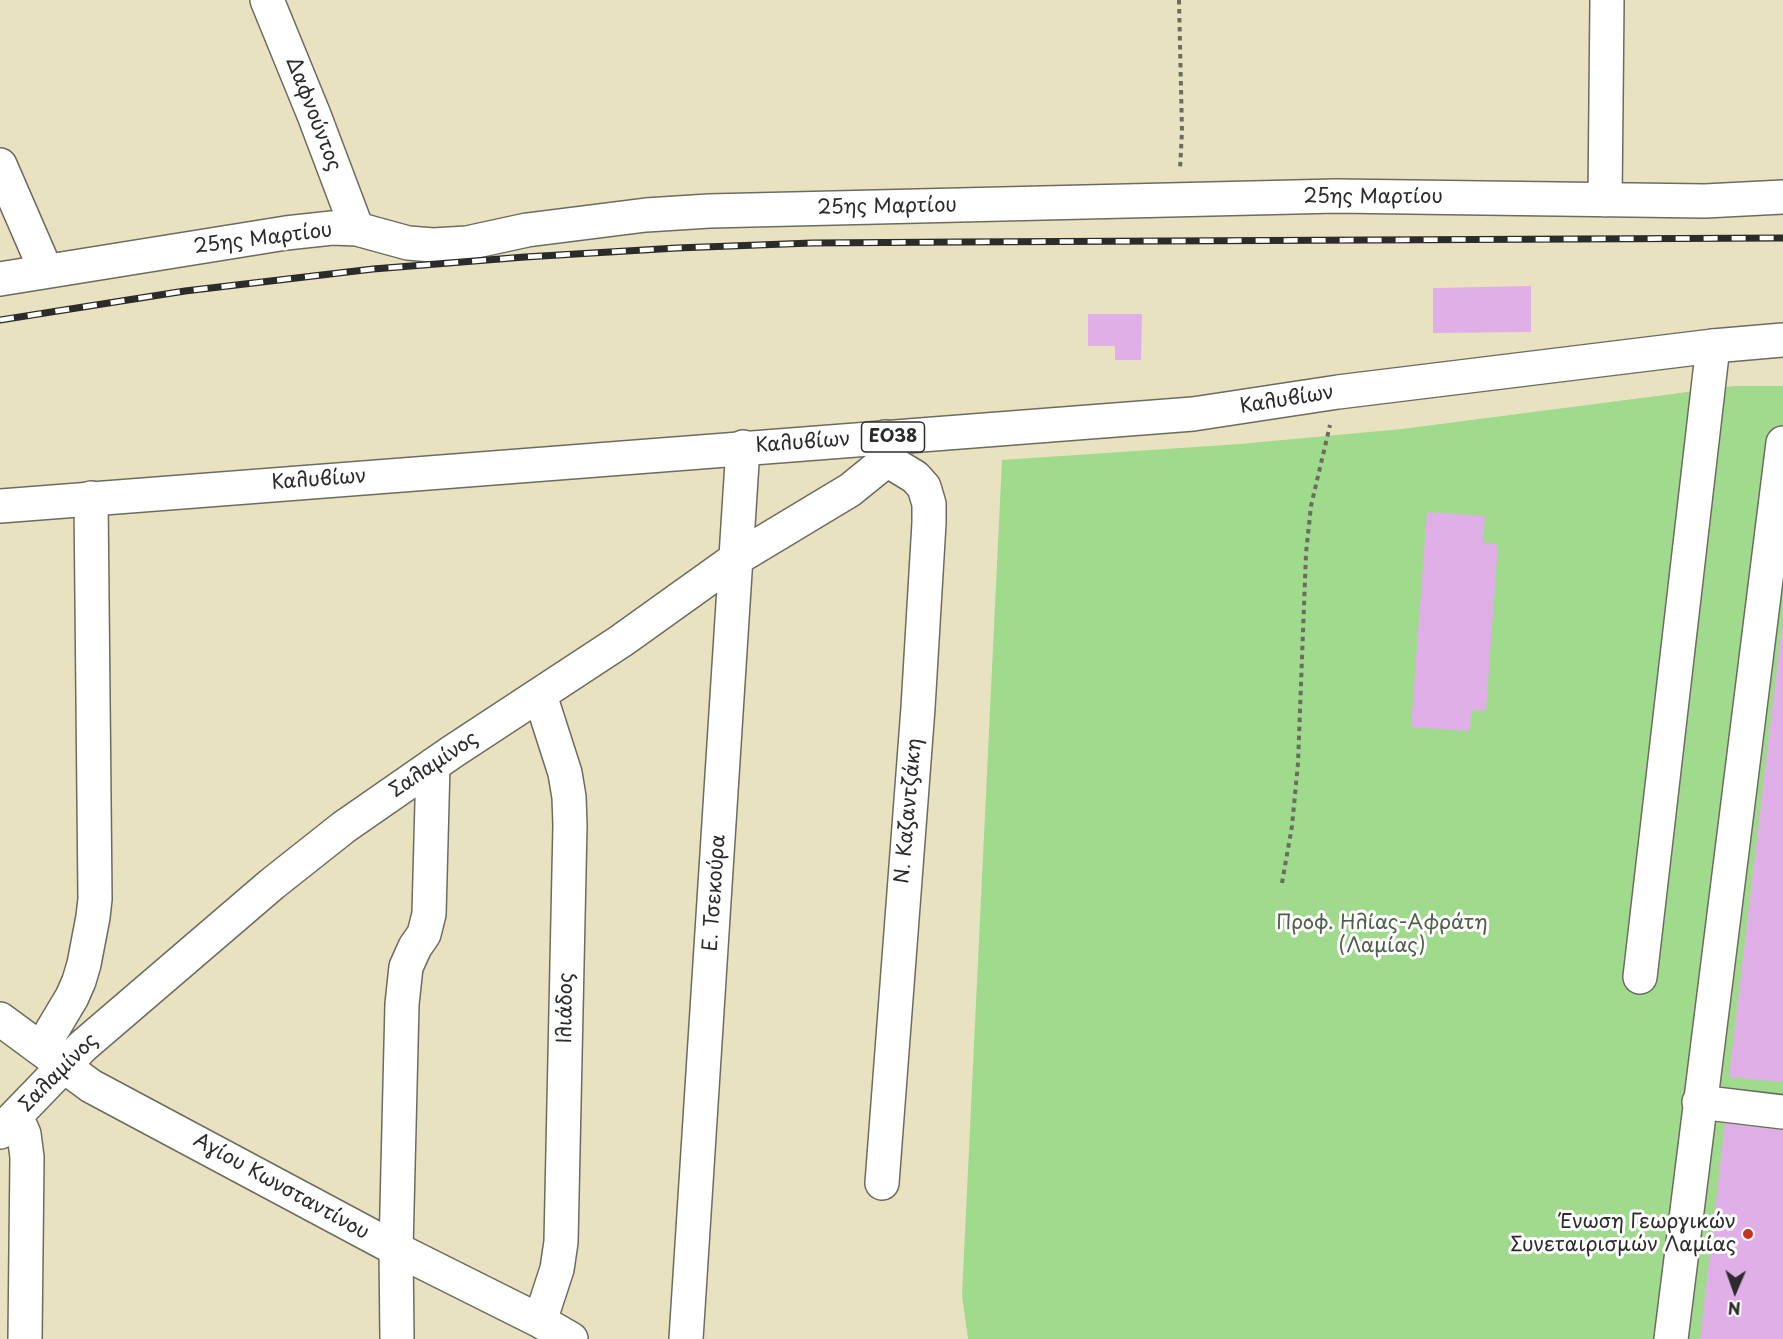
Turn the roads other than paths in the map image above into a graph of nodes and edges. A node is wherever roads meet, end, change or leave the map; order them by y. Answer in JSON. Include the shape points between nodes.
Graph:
{"nodes":[{"id":1,"x":267,"y":0,"type":"edge"},
{"id":2,"x":1607,"y":0,"type":"edge"},
{"id":3,"x":0,"y":165,"type":"edge"},
{"id":4,"x":1783,"y":197,"type":"edge"},
{"id":5,"x":1605,"y":200,"type":"junction"},
{"id":6,"x":357,"y":230,"type":"junction"},
{"id":7,"x":46,"y":271,"type":"junction"},
{"id":8,"x":0,"y":279,"type":"edge"},
{"id":9,"x":1783,"y":340,"type":"edge"},
{"id":10,"x":1713,"y":346,"type":"junction"},
{"id":11,"x":1783,"y":443,"type":"edge"},
{"id":12,"x":743,"y":447,"type":"junction"},
{"id":13,"x":886,"y":449,"type":"junction"},
{"id":14,"x":91,"y":498,"type":"junction"},
{"id":15,"x":0,"y":506,"type":"edge"},
{"id":16,"x":737,"y":558,"type":"junction"},
{"id":17,"x":540,"y":695,"type":"junction"},
{"id":18,"x":433,"y":765,"type":"junction"},
{"id":19,"x":1640,"y":977,"type":"dead end"},
{"id":20,"x":0,"y":1019,"type":"edge"},
{"id":21,"x":52,"y":1057,"type":"junction"},
{"id":22,"x":1699,"y":1102,"type":"junction"},
{"id":23,"x":1783,"y":1112,"type":"edge"},
{"id":24,"x":8,"y":1124,"type":"edge"},
{"id":25,"x":882,"y":1183,"type":"dead end"},
{"id":26,"x":396,"y":1249,"type":"junction"},
{"id":27,"x":540,"y":1321,"type":"junction"},
{"id":28,"x":25,"y":1339,"type":"edge"},
{"id":29,"x":397,"y":1339,"type":"edge"},
{"id":30,"x":571,"y":1339,"type":"edge"},
{"id":31,"x":686,"y":1339,"type":"edge"},
{"id":32,"x":1671,"y":1339,"type":"edge"}],
"edges":[{"from":1,"to":6,"type":"street","name":"Δαφνούντος"},
{"from":2,"to":5,"type":"street"},
{"from":3,"to":7,"type":"street"},
{"from":4,"to":5,"type":"street","name":"25ης Μαρτίου"},
{"from":5,"to":6,"type":"street","name":"25ης Μαρτίου","via":[[1336,196],[667,213],[433,245]]},
{"from":6,"to":7,"type":"street","name":"25ης Μαρτίου","via":[[286,232]]},
{"from":7,"to":8,"type":"street","name":"25ης Μαρτίου"},
{"from":9,"to":10,"type":"street","name":"Καλυβίων","number":"ΕΟ38"},
{"from":10,"to":13,"type":"street","name":"Καλυβίων","number":"ΕΟ38","via":[[1338,392],[1193,414]]},
{"from":10,"to":19,"type":"street"},
{"from":11,"to":22,"type":"street"},
{"from":12,"to":13,"type":"street","name":"Καλυβίων","number":"ΕΟ38"},
{"from":12,"to":14,"type":"street","name":"Καλυβίων","number":"ΕΟ38"},
{"from":12,"to":16,"type":"street","name":"Ε. Τσεκούρα"},
{"from":13,"to":16,"type":"street","name":"Σαλαμίνος","via":[[850,490]]},
{"from":13,"to":25,"type":"street","name":"Ν. Καζαντζάκη","via":[[920,483],[927,494],[929,512]]},
{"from":14,"to":15,"type":"street","name":"Καλυβίων","number":"ΕΟ38"},
{"from":14,"to":21,"type":"street","via":[[93,917],[79,981]]},
{"from":16,"to":17,"type":"street","name":"Σαλαμίνος"},
{"from":16,"to":31,"type":"street","name":"Ε. Τσεκούρα"},
{"from":17,"to":18,"type":"street","name":"Σαλαμίνος"},
{"from":17,"to":27,"type":"street","name":"Ιλιάδος","via":[[565,772],[570,825],[561,1242],[557,1269]]},
{"from":18,"to":21,"type":"street","name":"Σαλαμίνος","via":[[344,827],[272,884],[83,1046]]},
{"from":18,"to":26,"type":"street","via":[[429,914],[424,934],[406,967],[402,1004]]},
{"from":20,"to":21,"type":"street","name":"Αγίου Κωνσταντίνου"},
{"from":21,"to":24,"type":"street","name":"Σαλαμίνος"},
{"from":21,"to":26,"type":"street","name":"Αγίου Κωνσταντίνου","via":[[91,1086]]},
{"from":22,"to":23,"type":"street"},
{"from":22,"to":32,"type":"street"},
{"from":24,"to":28,"type":"street","via":[[24,1134],[27,1157]]},
{"from":26,"to":27,"type":"street","name":"Αγίου Κωνσταντίνου"},
{"from":26,"to":29,"type":"street"},
{"from":27,"to":30,"type":"street","name":"Αγίου Κωνσταντίνου"}]}
